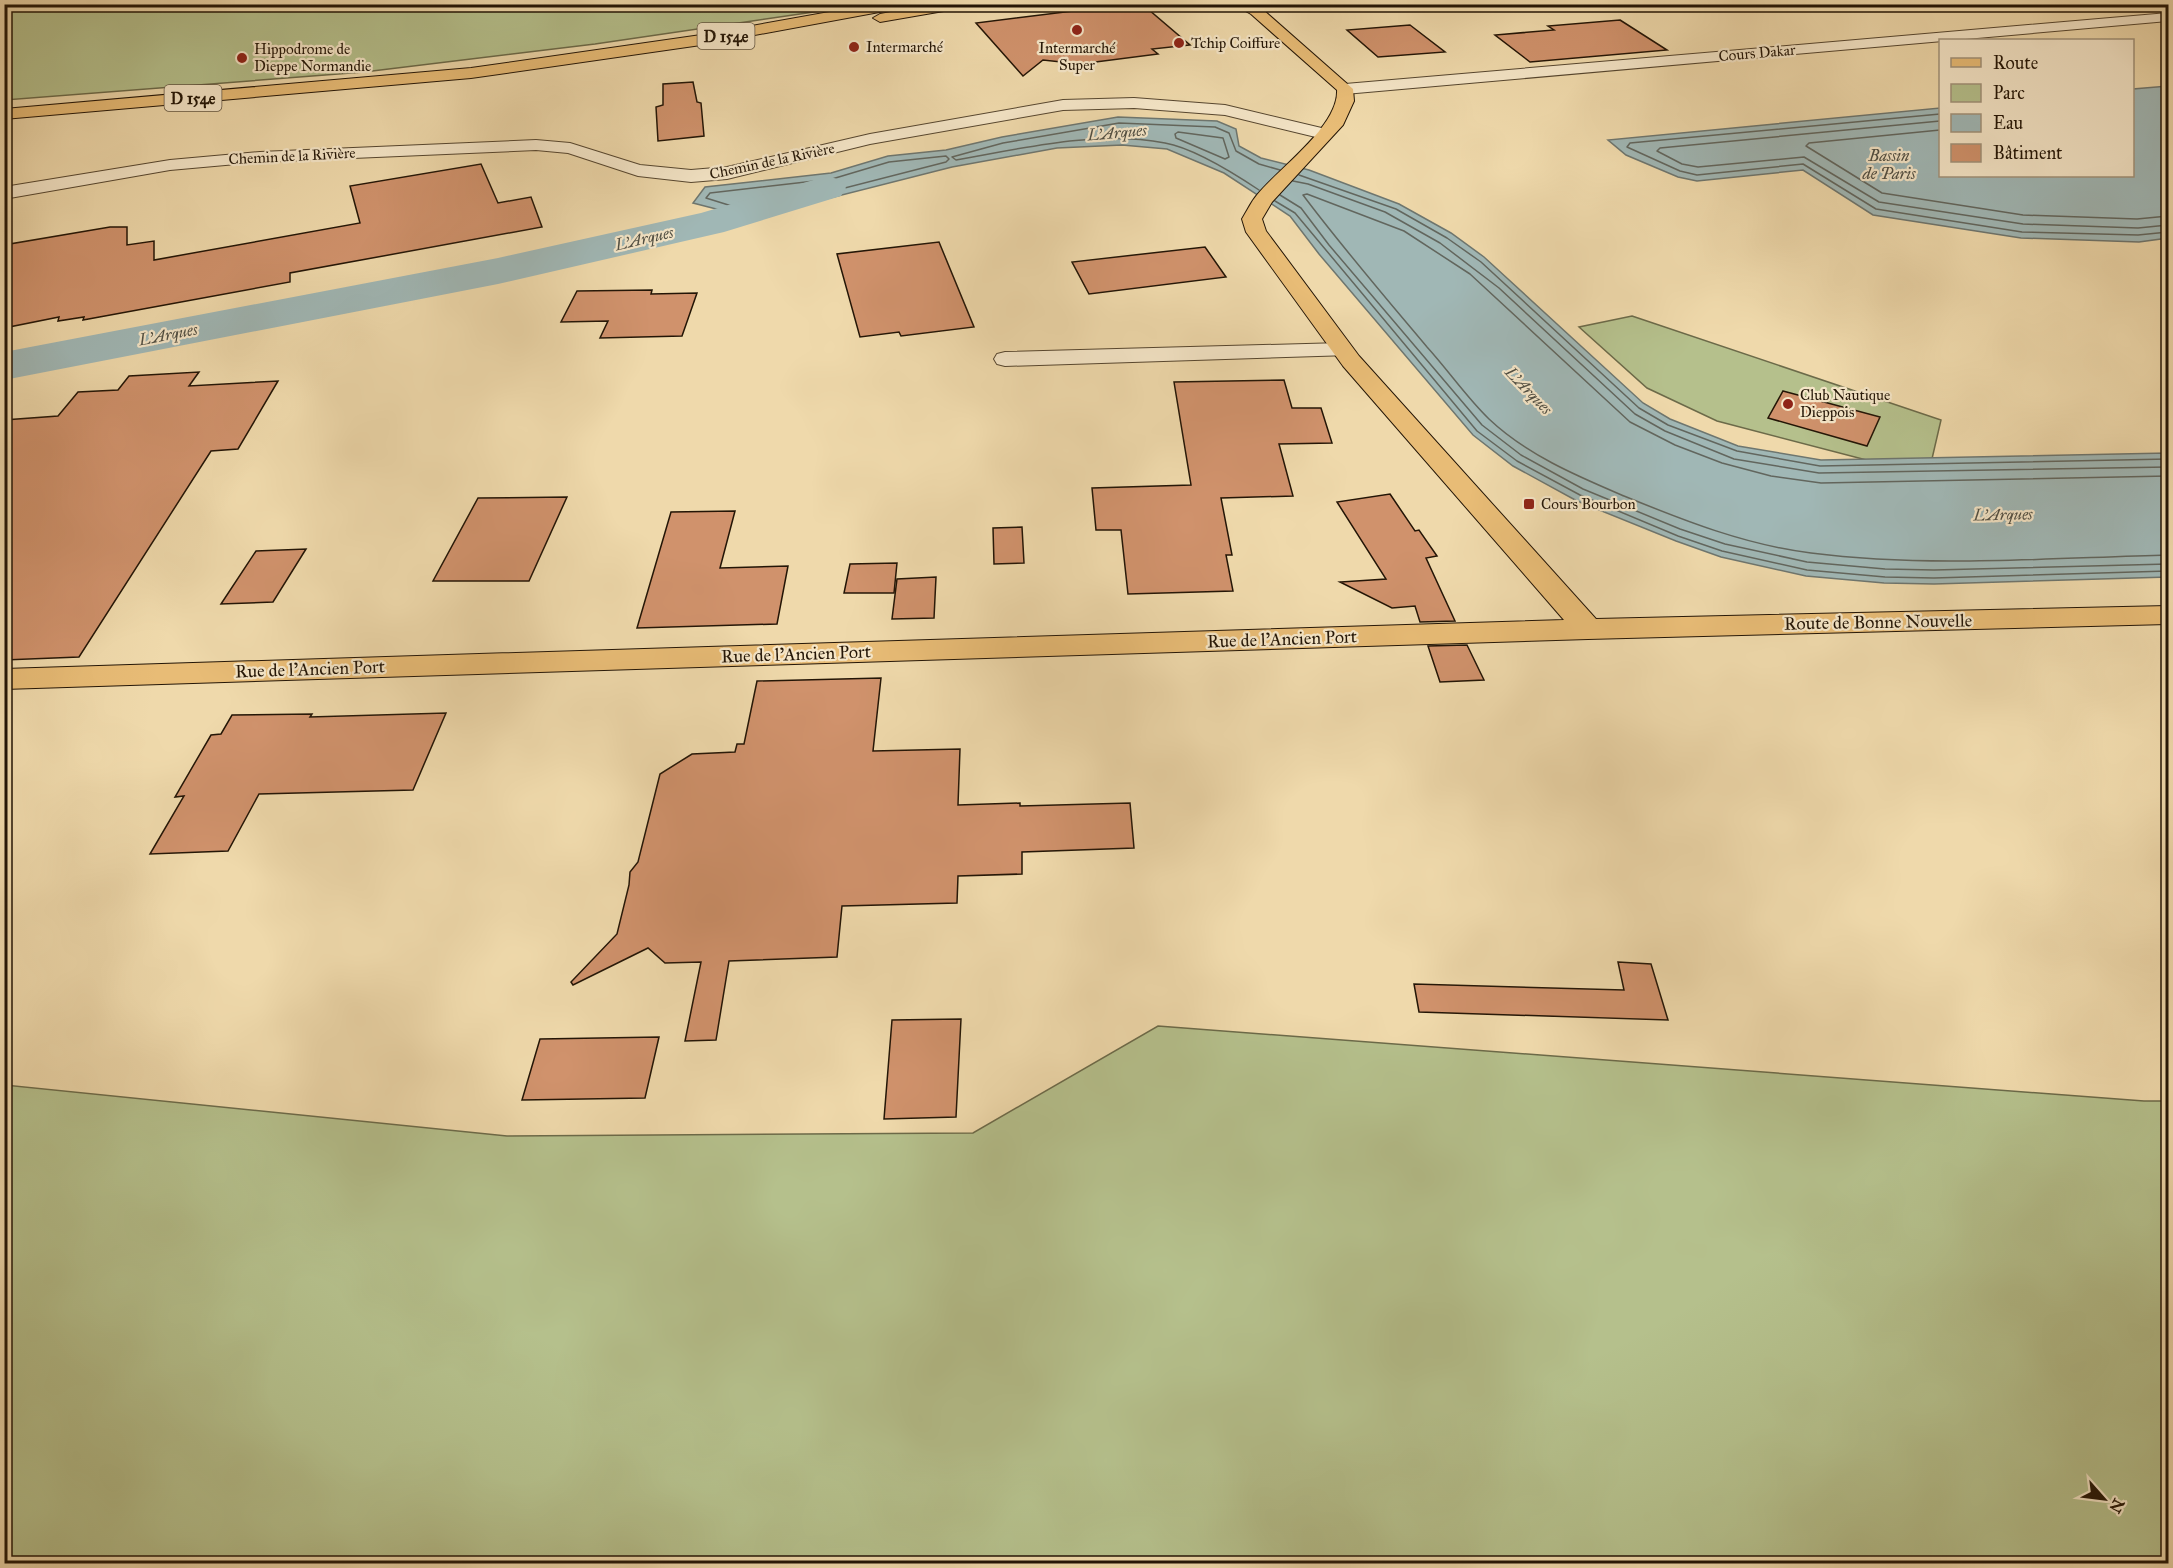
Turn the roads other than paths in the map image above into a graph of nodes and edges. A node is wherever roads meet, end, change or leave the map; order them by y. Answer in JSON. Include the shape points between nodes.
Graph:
{"nodes":[{"id":1,"x":901,"y":4,"type":"edge"},
{"id":2,"x":961,"y":4,"type":"edge"},
{"id":3,"x":1240,"y":4,"type":"edge"},
{"id":4,"x":2169,"y":16,"type":"edge"},
{"id":5,"x":381,"y":82,"type":"junction"},
{"id":6,"x":1345,"y":89,"type":"junction"},
{"id":7,"x":4,"y":114,"type":"edge"},
{"id":8,"x":1324,"y":134,"type":"junction"},
{"id":9,"x":4,"y":193,"type":"edge"},
{"id":10,"x":1342,"y":350,"type":"junction"},
{"id":11,"x":1005,"y":359,"type":"dead end"},
{"id":12,"x":2169,"y":615,"type":"edge"},
{"id":13,"x":1588,"y":629,"type":"junction"},
{"id":14,"x":4,"y":679,"type":"edge"}],
"edges":[{"from":1,"to":5,"type":"main road","number":"D 154e","via":[[584,58]]},
{"from":2,"to":5,"type":"main road","number":"D 154e","via":[[620,60]]},
{"from":3,"to":6,"type":"main road","via":[[1256,11]]},
{"from":4,"to":6,"type":"street","name":"Cours Dakar"},
{"from":5,"to":7,"type":"main road","number":"D 154e"},
{"from":6,"to":8,"type":"main road","via":[[1346,101],[1337,121]]},
{"from":8,"to":9,"type":"street","name":"Chemin de la Rivière","via":[[1225,110],[1134,103],[1063,105],[700,176],[638,170],[570,148],[536,145],[260,157],[170,165]]},
{"from":8,"to":10,"type":"main road","via":[[1264,199],[1252,219],[1256,232]]},
{"from":10,"to":11,"type":"street"},
{"from":10,"to":13,"type":"main road"},
{"from":12,"to":13,"type":"main road","name":"Route de Bonne Nouvelle"},
{"from":13,"to":14,"type":"main road","name":"Rue de l'Ancien Port"}]}
